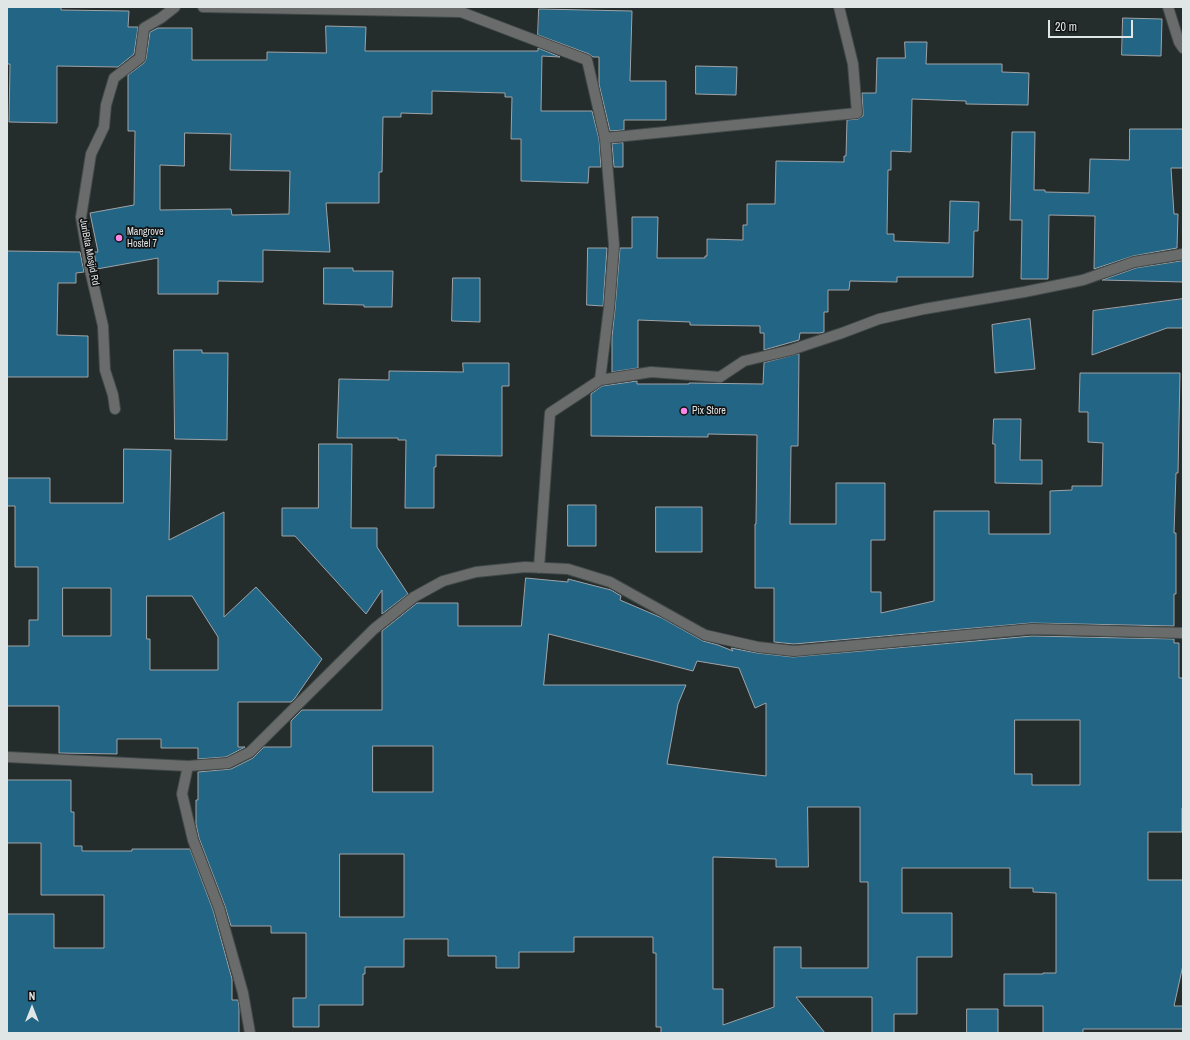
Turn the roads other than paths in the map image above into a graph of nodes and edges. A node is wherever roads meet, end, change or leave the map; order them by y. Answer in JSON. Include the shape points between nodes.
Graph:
{"nodes":[{"id":1,"x":175,"y":7,"type":"edge"},
{"id":2,"x":203,"y":7,"type":"edge"},
{"id":3,"x":839,"y":7,"type":"edge"},
{"id":4,"x":1168,"y":7,"type":"edge"},
{"id":5,"x":1183,"y":48,"type":"edge"},
{"id":6,"x":605,"y":138,"type":"junction"},
{"id":7,"x":1183,"y":254,"type":"edge"},
{"id":8,"x":600,"y":380,"type":"junction"},
{"id":9,"x":115,"y":409,"type":"dead end"},
{"id":10,"x":539,"y":568,"type":"junction"},
{"id":11,"x":1183,"y":633,"type":"edge"},
{"id":12,"x":7,"y":757,"type":"edge"},
{"id":13,"x":188,"y":766,"type":"junction"},
{"id":14,"x":250,"y":1033,"type":"edge"}],
"edges":[{"from":1,"to":9,"type":"street","name":"JuriBita Mosjid Rd","via":[[144,28],[140,58],[114,78],[106,105],[104,127],[91,154],[81,216],[90,270],[104,326],[105,370]]},
{"from":2,"to":6,"type":"street","via":[[461,12],[588,60]]},
{"from":3,"to":6,"type":"street","via":[[853,64],[857,113]]},
{"from":4,"to":5,"type":"street"},
{"from":6,"to":8,"type":"street","via":[[614,245]]},
{"from":7,"to":8,"type":"street","via":[[1134,262],[1083,280],[879,318],[842,334],[744,361],[720,377],[651,372]]},
{"from":8,"to":10,"type":"street","via":[[550,413]]},
{"from":10,"to":11,"type":"street","via":[[568,569],[610,582],[705,635],[758,647],[794,651],[1032,629]]},
{"from":10,"to":13,"type":"street","via":[[476,572],[443,581],[414,597],[374,629],[250,752],[228,764]]},
{"from":12,"to":13,"type":"street"},
{"from":13,"to":14,"type":"street","via":[[182,794],[183,802],[193,840],[219,908],[243,993]]}]}
